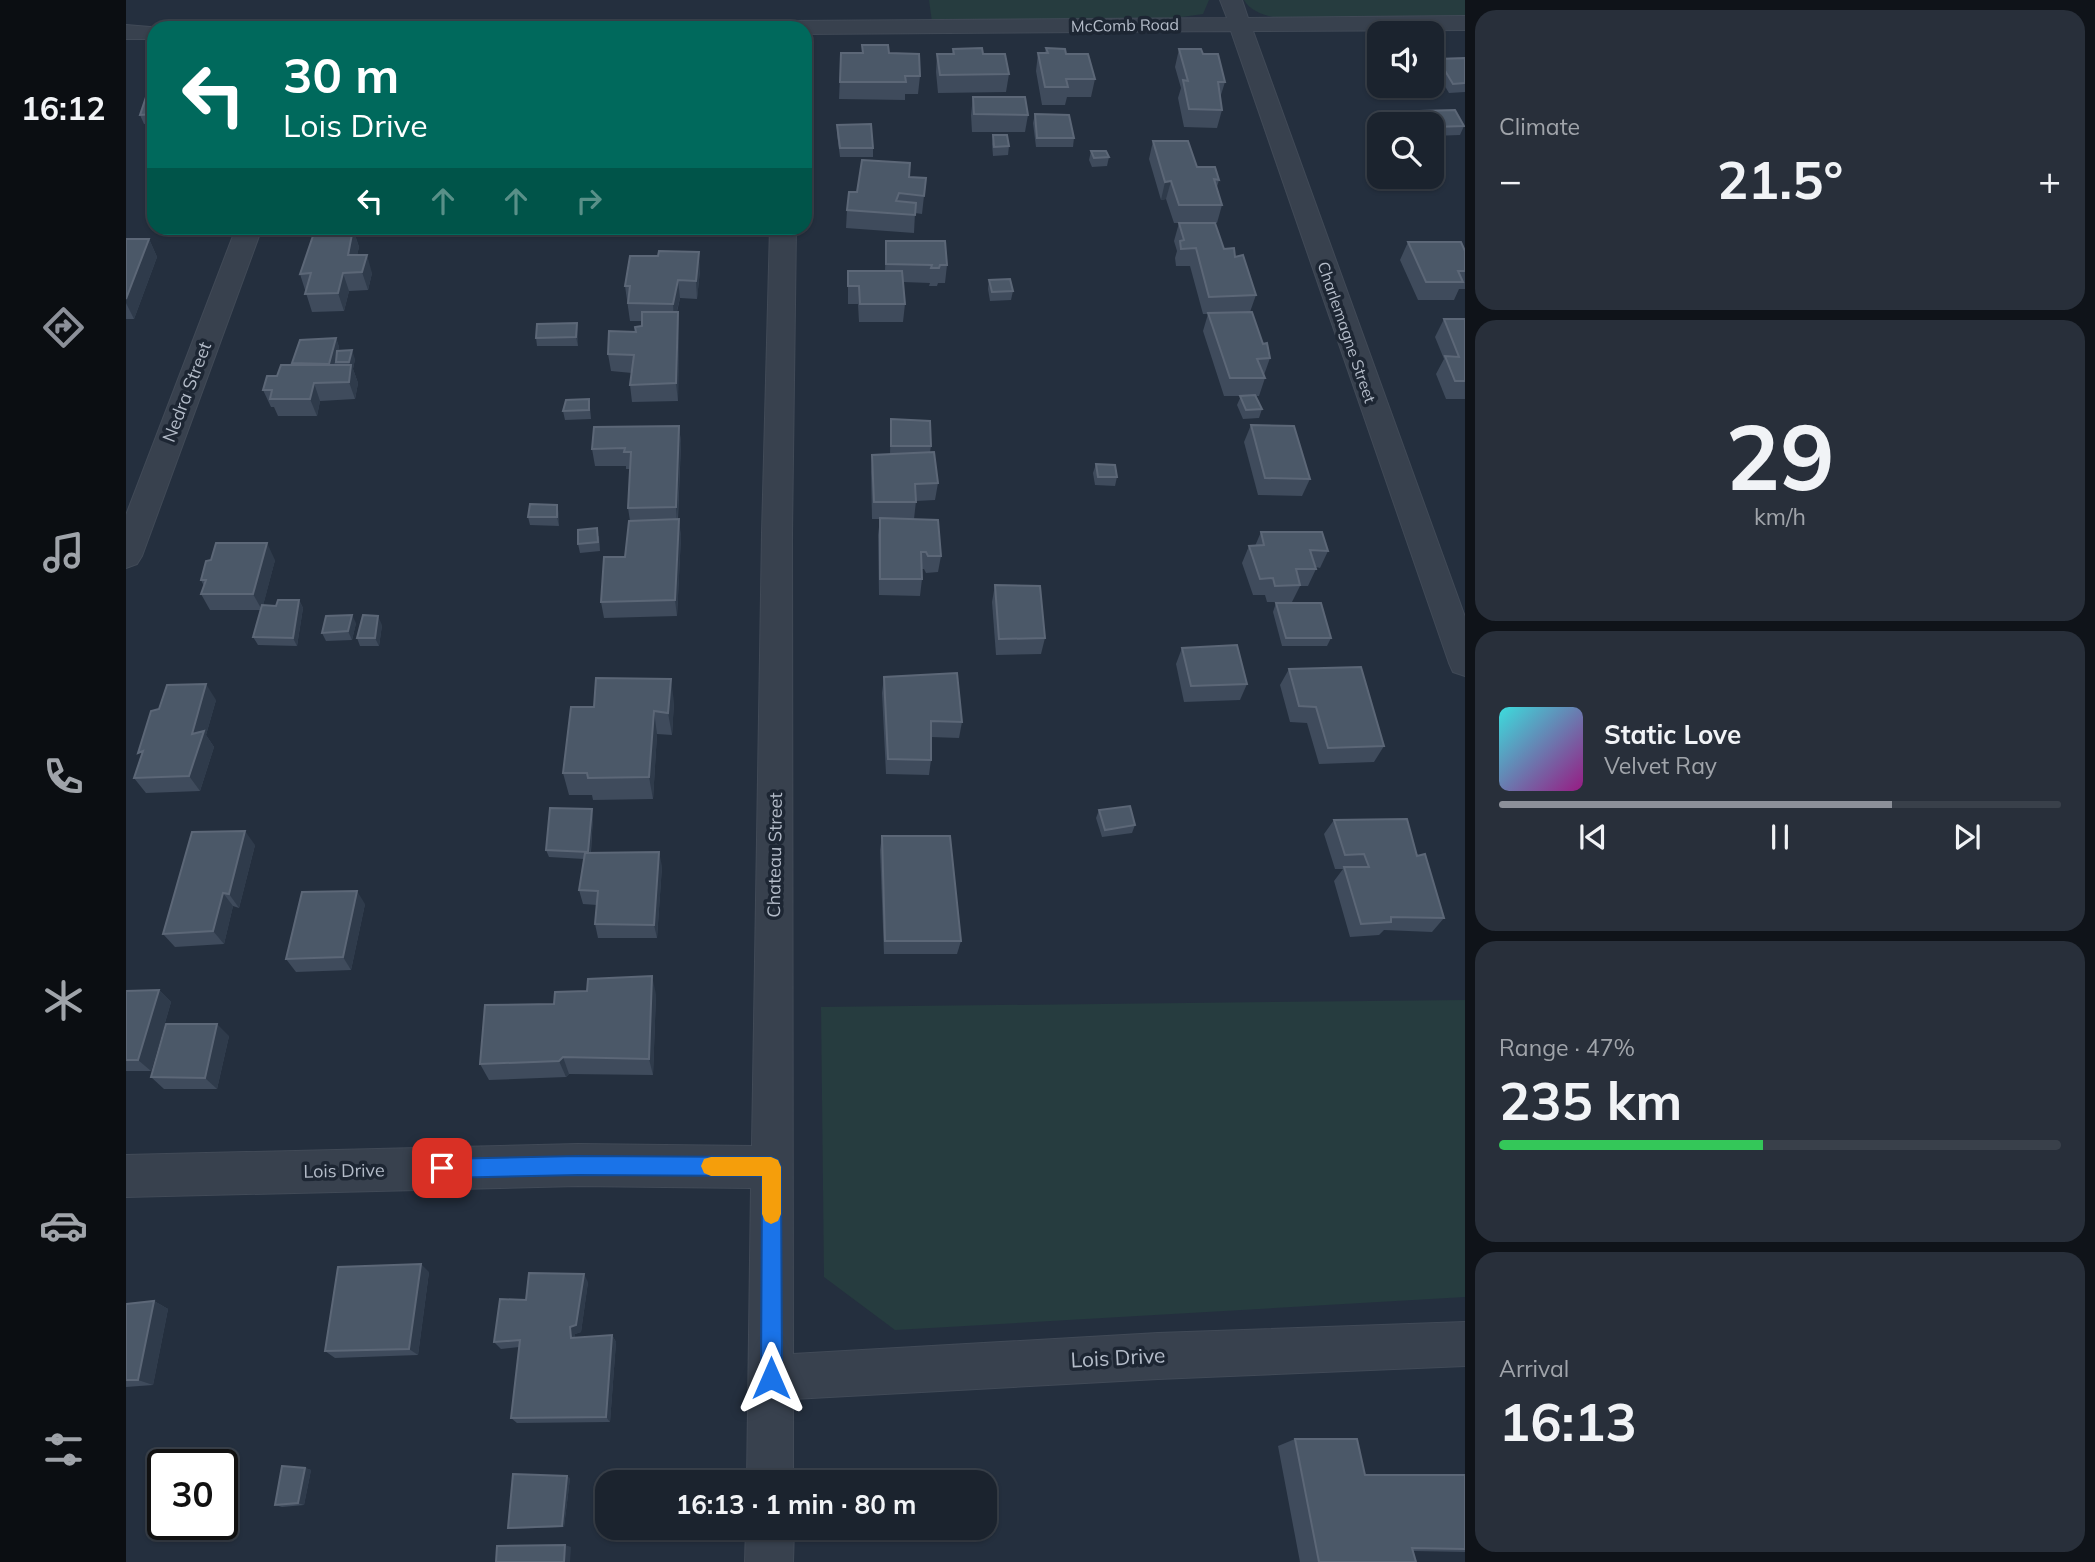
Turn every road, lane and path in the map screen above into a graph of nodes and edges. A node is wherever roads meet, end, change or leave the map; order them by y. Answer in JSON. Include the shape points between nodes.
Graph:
{"nodes":[{"id":1,"x":1236,"y":12,"type":"edge"},
{"id":2,"x":1465,"y":23,"type":"edge"},
{"id":3,"x":812,"y":27,"type":"edge"},
{"id":4,"x":126,"y":32,"type":"edge"},
{"id":5,"x":147,"y":32,"type":"edge"},
{"id":6,"x":246,"y":235,"type":"edge"},
{"id":7,"x":783,"y":235,"type":"edge"},
{"id":8,"x":126,"y":556,"type":"edge"},
{"id":9,"x":1465,"y":663,"type":"edge"},
{"id":10,"x":771,"y":1167,"type":"junction"},
{"id":11,"x":126,"y":1176,"type":"edge"},
{"id":12,"x":1465,"y":1344,"type":"edge"},
{"id":13,"x":771,"y":1378,"type":"junction"},
{"id":14,"x":770,"y":1470,"type":"edge"},
{"id":15,"x":770,"y":1540,"type":"edge"},
{"id":16,"x":769,"y":1562,"type":"edge"}],
"edges":[{"from":1,"to":2,"type":"street","name":"McComb Road"},
{"from":1,"to":3,"type":"street","name":"McComb Road"},
{"from":1,"to":9,"type":"street","name":"Charlemagne Street"},
{"from":4,"to":5,"type":"street"},
{"from":6,"to":8,"type":"street","name":"Nedra Street"},
{"from":7,"to":10,"type":"street","name":"Chateau Street"},
{"from":10,"to":11,"type":"street","name":"Lois Drive","via":[[578,1165]]},
{"from":10,"to":13,"type":"street","name":"Chateau Street"},
{"from":12,"to":13,"type":"street","name":"Lois Drive"},
{"from":13,"to":14,"type":"street","name":"Chateau Street"},
{"from":15,"to":16,"type":"street"}]}
